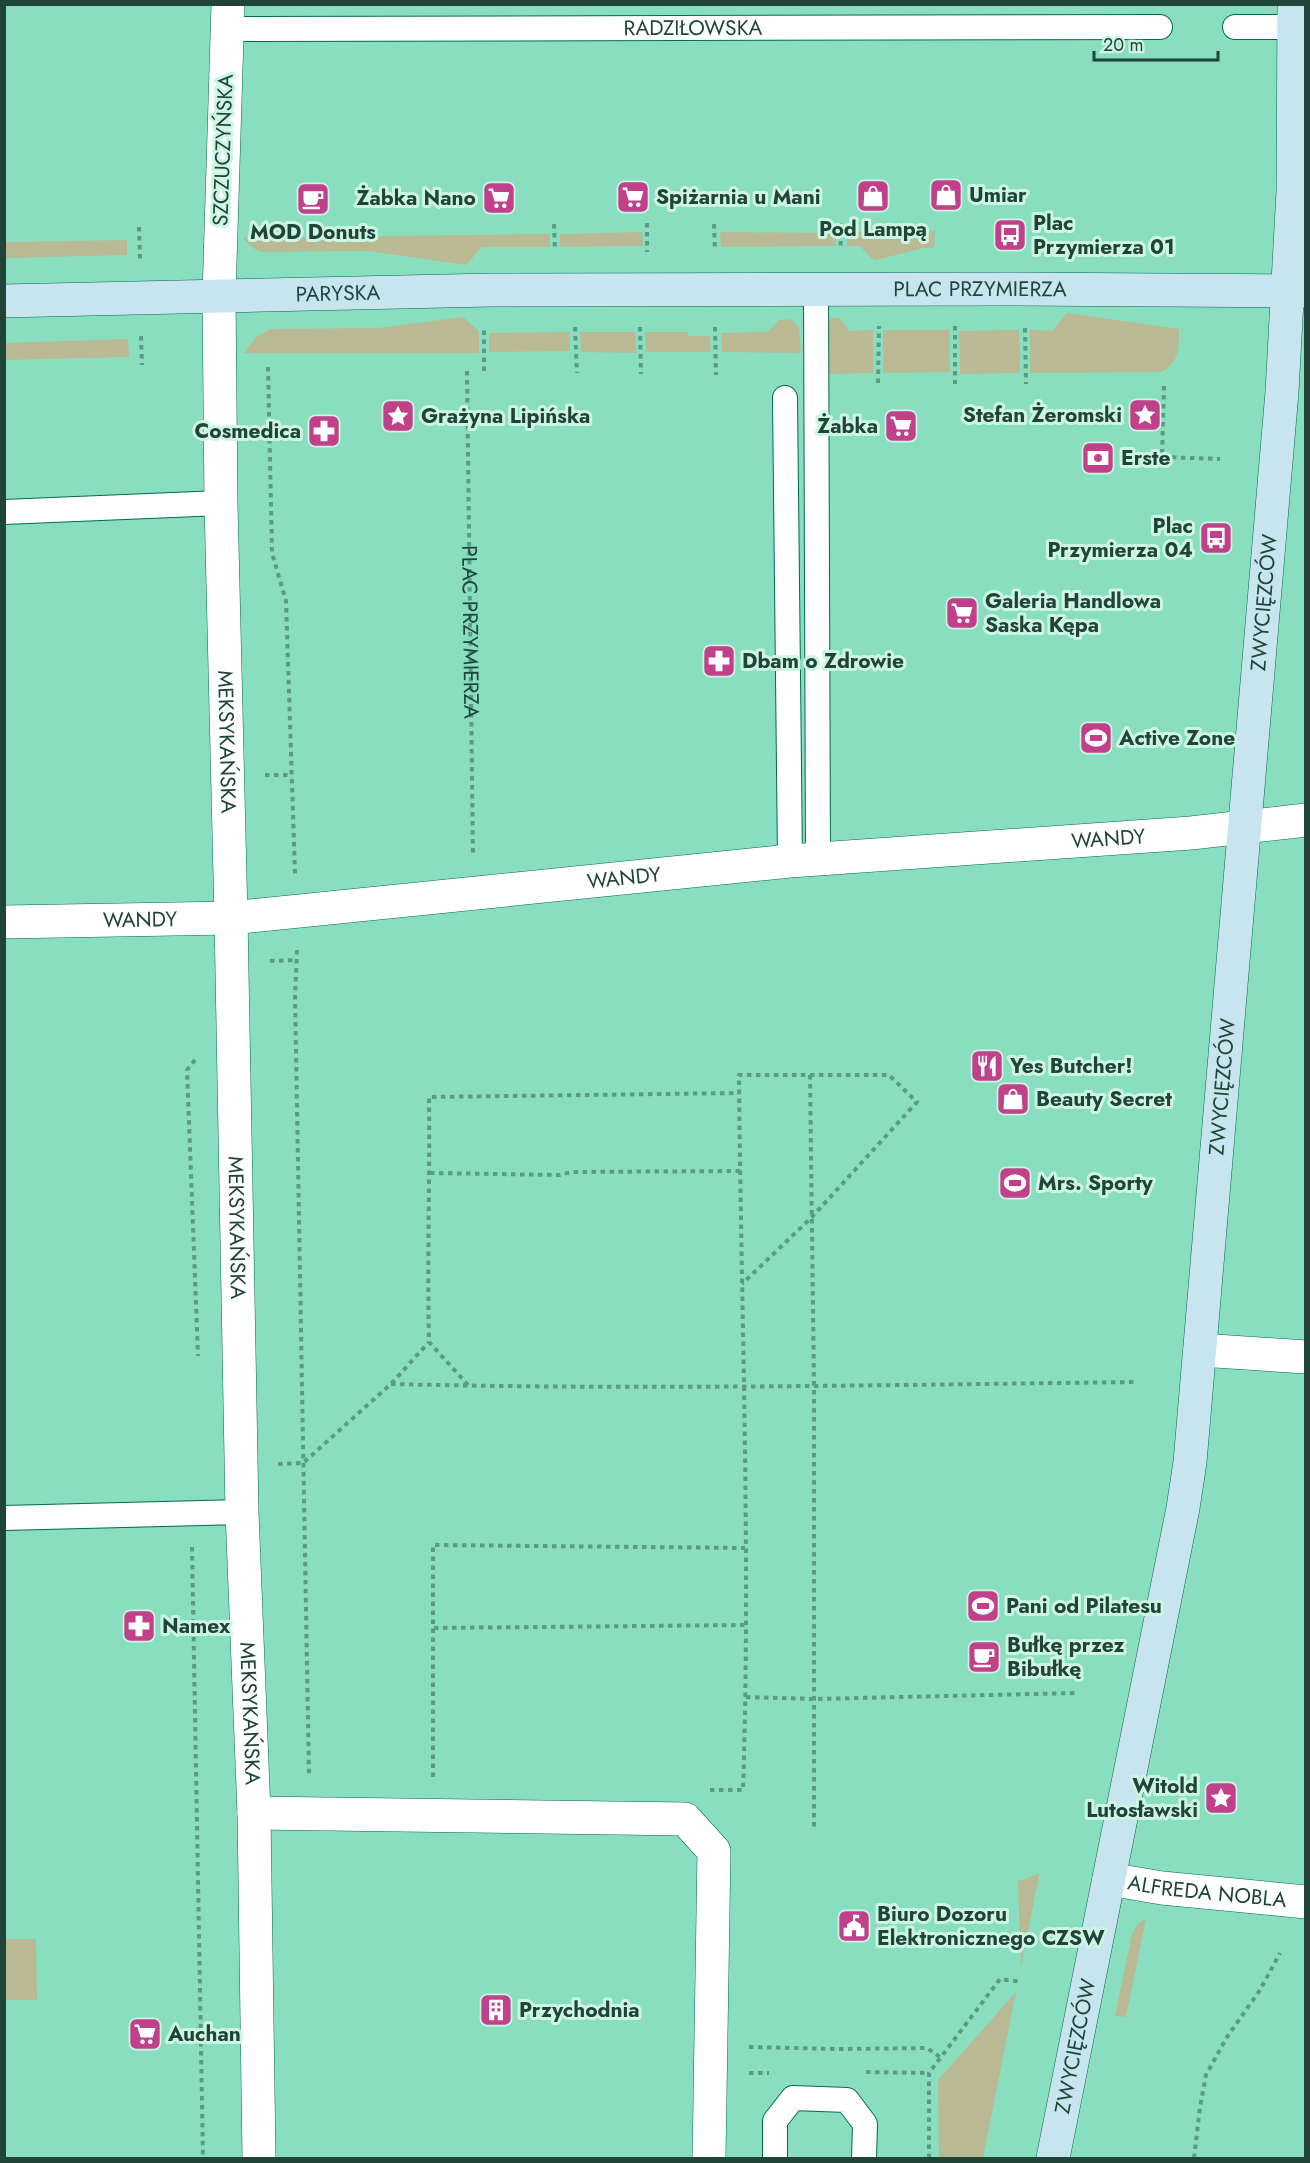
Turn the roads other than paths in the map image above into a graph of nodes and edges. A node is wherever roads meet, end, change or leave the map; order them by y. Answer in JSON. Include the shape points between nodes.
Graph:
{"nodes":[{"id":1,"x":1294,"y":16,"type":"edge"},
{"id":2,"x":228,"y":17,"type":"edge"},
{"id":3,"x":1160,"y":27,"type":"dead end"},
{"id":4,"x":1235,"y":27,"type":"dead end"},
{"id":5,"x":671,"y":289,"type":"joint"},
{"id":6,"x":816,"y":289,"type":"junction"},
{"id":7,"x":1297,"y":291,"type":"edge"},
{"id":8,"x":219,"y":296,"type":"junction"},
{"id":9,"x":4,"y":301,"type":"edge"},
{"id":10,"x":784,"y":398,"type":"dead end"},
{"id":11,"x":221,"y":503,"type":"junction"},
{"id":12,"x":4,"y":512,"type":"edge"},
{"id":13,"x":1305,"y":820,"type":"edge"},
{"id":14,"x":1245,"y":826,"type":"junction"},
{"id":15,"x":804,"y":860,"type":"junction"},
{"id":16,"x":231,"y":918,"type":"junction"},
{"id":17,"x":4,"y":922,"type":"edge"},
{"id":18,"x":1200,"y":1350,"type":"junction"},
{"id":19,"x":1305,"y":1356,"type":"edge"},
{"id":20,"x":242,"y":1512,"type":"junction"},
{"id":21,"x":4,"y":1518,"type":"edge"},
{"id":22,"x":254,"y":1813,"type":"junction"},
{"id":23,"x":1109,"y":1879,"type":"junction"},
{"id":24,"x":1305,"y":1902,"type":"edge"},
{"id":25,"x":259,"y":2158,"type":"edge"},
{"id":26,"x":709,"y":2158,"type":"edge"},
{"id":27,"x":775,"y":2158,"type":"edge"},
{"id":28,"x":864,"y":2158,"type":"edge"},
{"id":29,"x":1053,"y":2158,"type":"edge"}],
"edges":[{"from":1,"to":4,"type":"lane"},
{"from":1,"to":7,"type":"street","name":"ZWYCIĘZCÓW"},
{"from":2,"to":3,"type":"lane","name":"RADZIŁOWSKA"},
{"from":2,"to":8,"type":"street","name":"SZCZUCZYŃSKA"},
{"from":5,"to":6,"type":"street","name":"PLAC PRZYMIERZA"},
{"from":5,"to":8,"type":"street","name":"PARYSKA"},
{"from":6,"to":7,"type":"street","name":"PLAC PRZYMIERZA"},
{"from":6,"to":15,"type":"lane"},
{"from":7,"to":14,"type":"street","name":"ZWYCIĘZCÓW","via":[[1278,441]]},
{"from":8,"to":9,"type":"street","name":"PARYSKA"},
{"from":8,"to":11,"type":"street","name":"MEKSYKAŃSKA"},
{"from":10,"to":15,"type":"lane"},
{"from":11,"to":12,"type":"lane"},
{"from":11,"to":16,"type":"street","name":"MEKSYKAŃSKA"},
{"from":13,"to":14,"type":"street","name":"WANDY"},
{"from":14,"to":15,"type":"street","name":"WANDY"},
{"from":14,"to":18,"type":"street","name":"ZWYCIĘZCÓW"},
{"from":15,"to":16,"type":"street","name":"WANDY"},
{"from":16,"to":17,"type":"street","name":"WANDY"},
{"from":16,"to":20,"type":"street","name":"MEKSYKAŃSKA"},
{"from":18,"to":19,"type":"street"},
{"from":18,"to":23,"type":"street","name":"ZWYCIĘZCÓW","via":[[1183,1509]]},
{"from":20,"to":21,"type":"lane"},
{"from":20,"to":22,"type":"street","name":"MEKSYKAŃSKA"},
{"from":22,"to":25,"type":"street","name":"MEKSYKAŃSKA"},
{"from":22,"to":26,"type":"street","via":[[685,1819],[714,1851]]},
{"from":23,"to":24,"type":"street","name":"ALFREDA NOBLA"},
{"from":23,"to":29,"type":"street","name":"ZWYCIĘZCÓW"},
{"from":27,"to":28,"type":"lane","via":[[775,2121],[793,2098],[847,2100],[865,2124]]}]}
